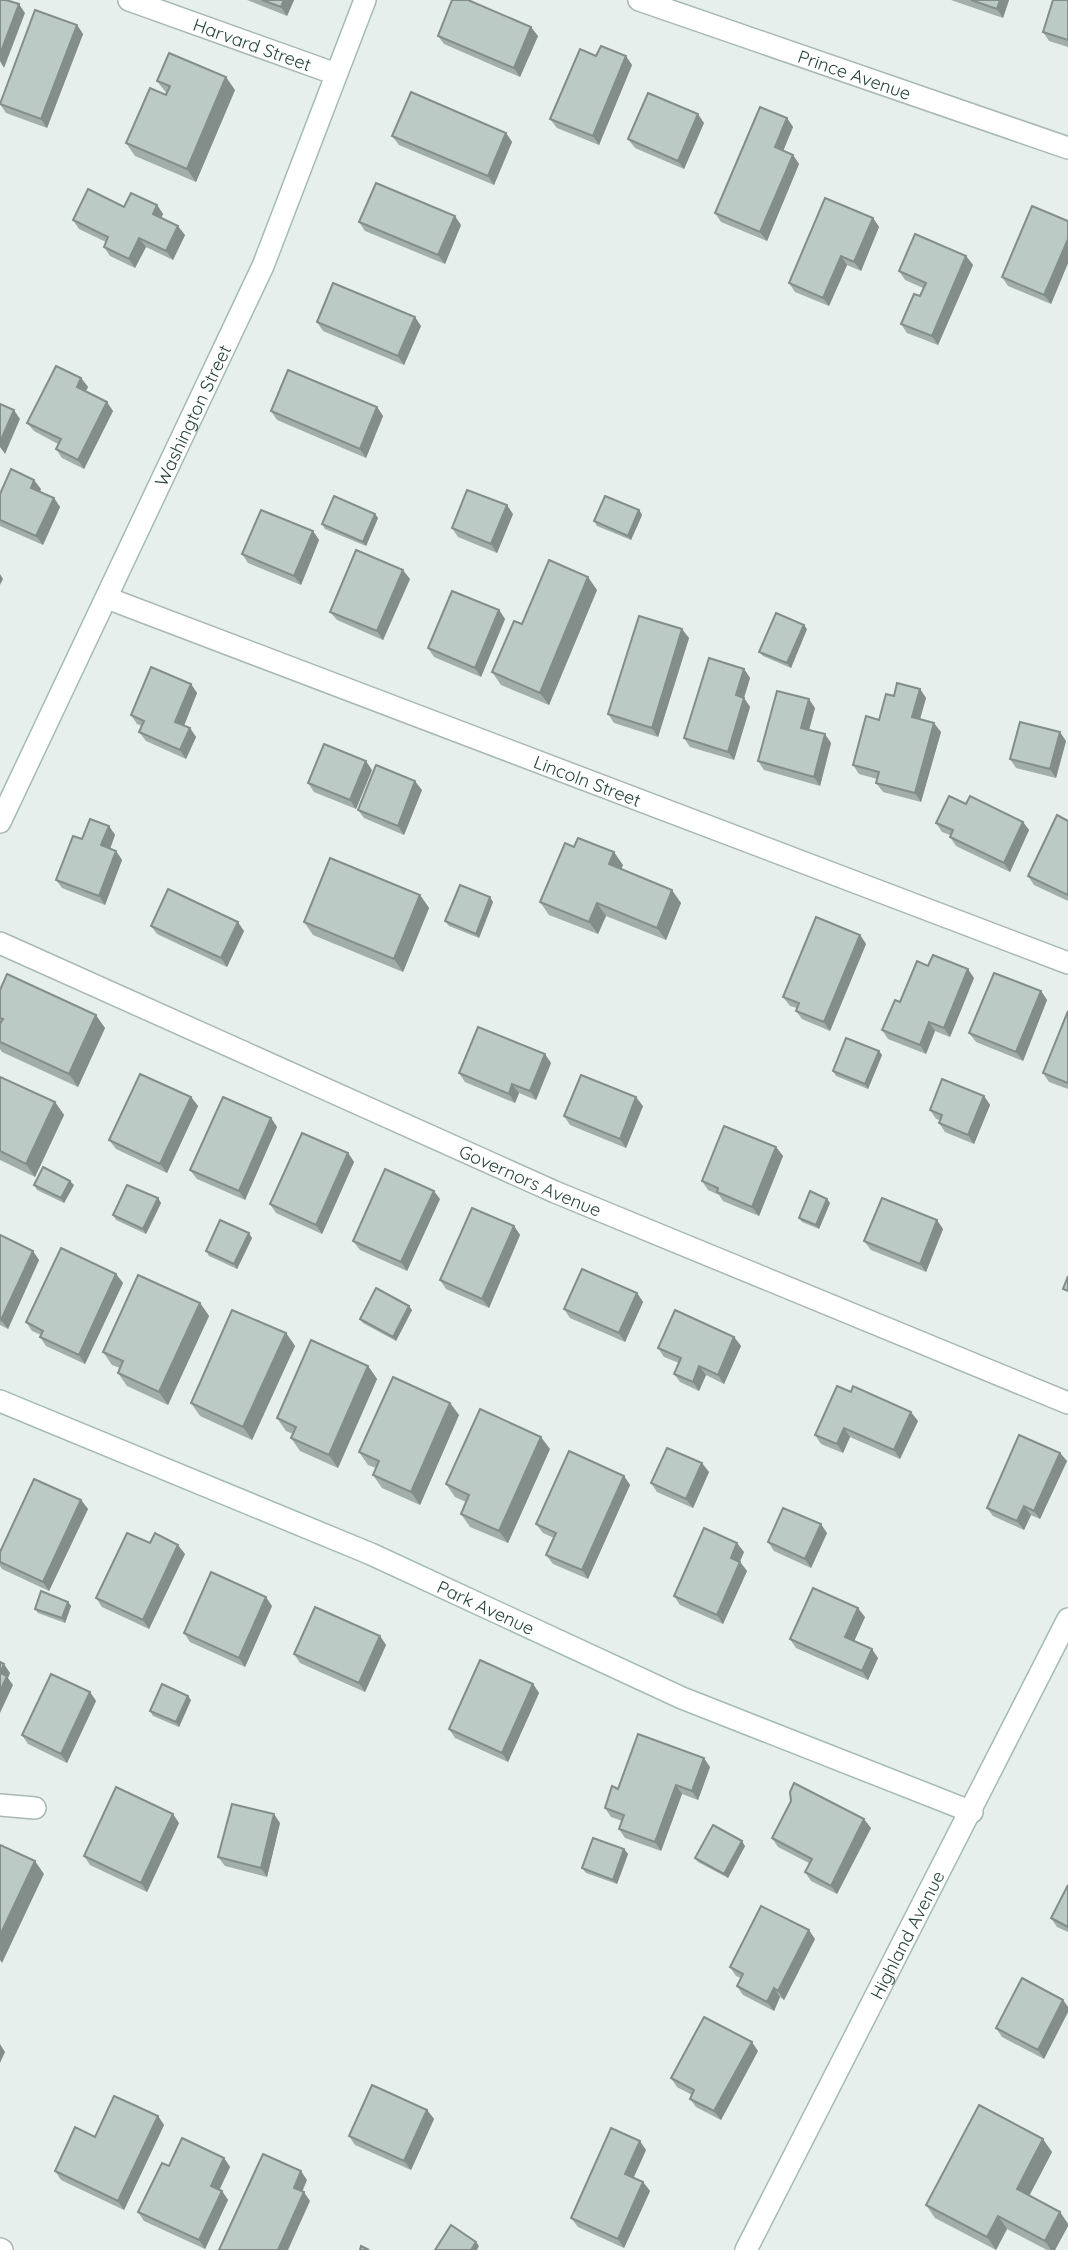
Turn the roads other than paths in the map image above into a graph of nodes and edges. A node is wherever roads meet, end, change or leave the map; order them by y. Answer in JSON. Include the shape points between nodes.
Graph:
{"nodes":[{"id":1,"x":130,"y":0,"type":"edge"},
{"id":2,"x":365,"y":0,"type":"edge"},
{"id":3,"x":639,"y":0,"type":"edge"},
{"id":4,"x":336,"y":74,"type":"junction"},
{"id":5,"x":1068,"y":148,"type":"edge"},
{"id":6,"x":107,"y":598,"type":"junction"},
{"id":7,"x":0,"y":822,"type":"edge"},
{"id":8,"x":0,"y":943,"type":"edge"},
{"id":9,"x":1068,"y":963,"type":"edge"},
{"id":10,"x":0,"y":1401,"type":"edge"},
{"id":11,"x":1068,"y":1404,"type":"edge"},
{"id":12,"x":1068,"y":1619,"type":"edge"},
{"id":13,"x":0,"y":1805,"type":"edge"},
{"id":14,"x":35,"y":1808,"type":"dead end"},
{"id":15,"x":972,"y":1812,"type":"junction"},
{"id":16,"x":746,"y":2250,"type":"edge"}],
"edges":[{"from":1,"to":4,"type":"street","name":"Harvard Street"},
{"from":2,"to":4,"type":"street","name":"Washington Street"},
{"from":3,"to":5,"type":"street","name":"Prince Avenue"},
{"from":4,"to":6,"type":"street","name":"Washington Street","via":[[263,266]]},
{"from":6,"to":7,"type":"street","name":"Washington Street"},
{"from":6,"to":9,"type":"street","name":"Lincoln Street"},
{"from":8,"to":11,"type":"street","name":"Governors Avenue","via":[[555,1192]]},
{"from":10,"to":15,"type":"street","name":"Park Avenue","via":[[371,1554],[682,1698]]},
{"from":12,"to":15,"type":"street","name":"Highland Avenue"},
{"from":13,"to":14,"type":"street"},
{"from":15,"to":16,"type":"street","name":"Highland Avenue"}]}
